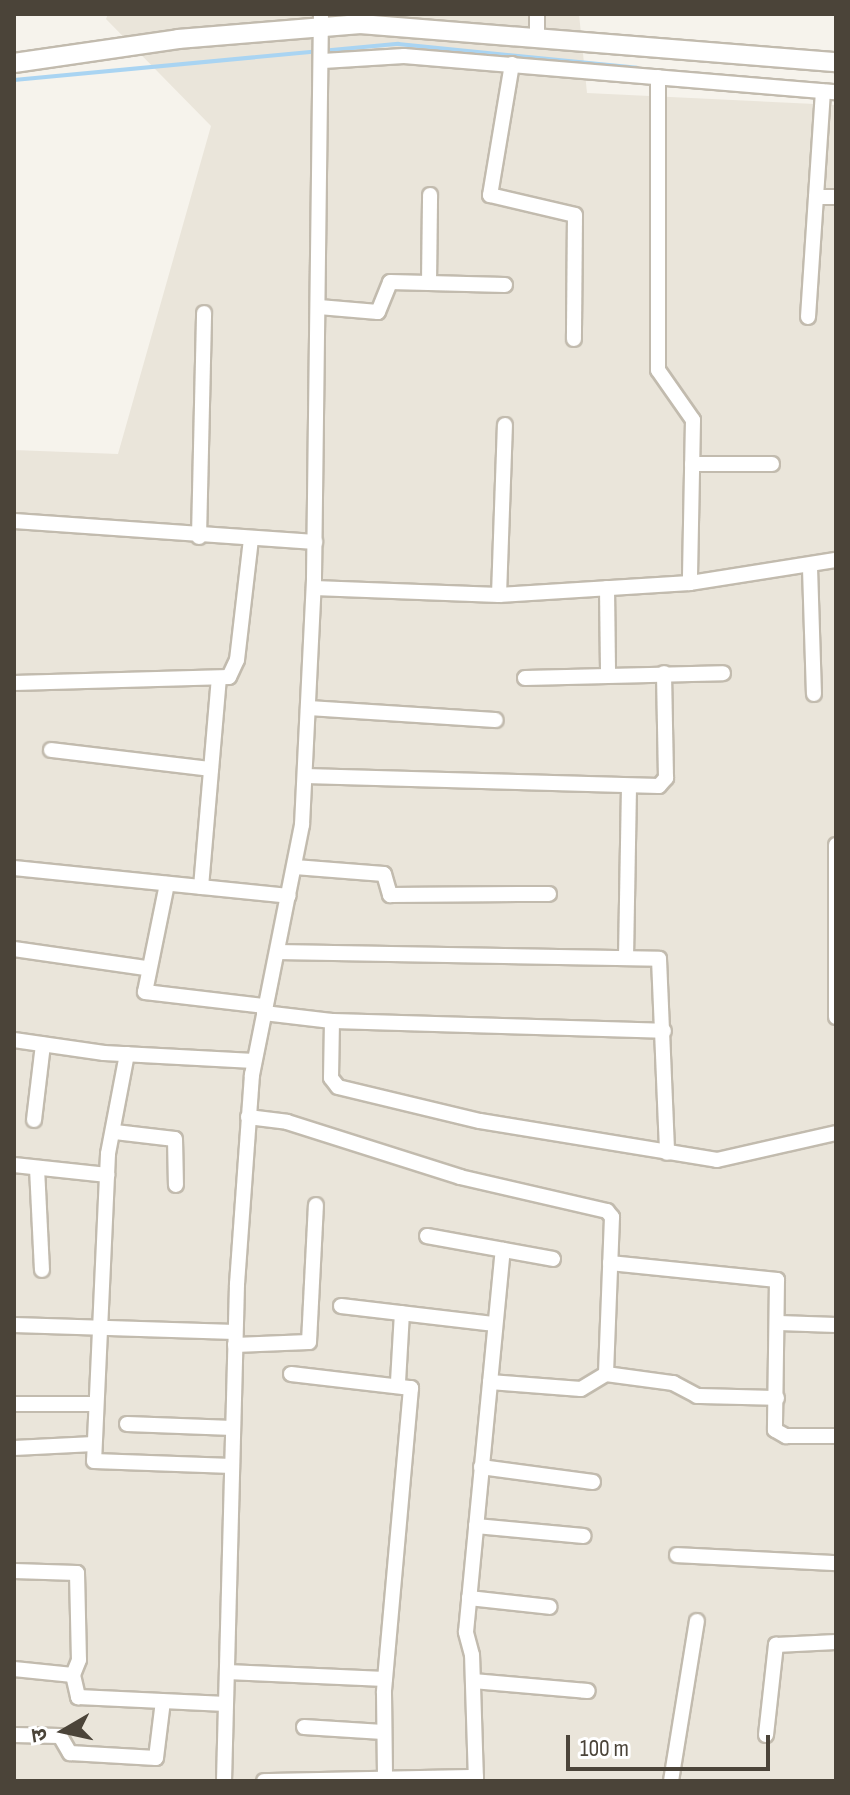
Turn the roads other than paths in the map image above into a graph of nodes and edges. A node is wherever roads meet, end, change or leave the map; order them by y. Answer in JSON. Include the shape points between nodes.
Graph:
{"nodes":[{"id":1,"x":537,"y":14,"type":"edge"},
{"id":2,"x":321,"y":23,"type":"edge"},
{"id":3,"x":537,"y":34,"type":"junction"},
{"id":4,"x":323,"y":58,"type":"junction"},
{"id":5,"x":836,"y":62,"type":"edge"},
{"id":6,"x":14,"y":63,"type":"edge"},
{"id":7,"x":512,"y":64,"type":"junction"},
{"id":8,"x":658,"y":77,"type":"junction"},
{"id":9,"x":830,"y":92,"type":"edge"},
{"id":10,"x":430,"y":195,"type":"dead end"},
{"id":11,"x":816,"y":197,"type":"junction"},
{"id":12,"x":836,"y":197,"type":"edge"},
{"id":13,"x":429,"y":283,"type":"junction"},
{"id":14,"x":505,"y":285,"type":"dead end"},
{"id":15,"x":319,"y":307,"type":"junction"},
{"id":16,"x":204,"y":313,"type":"dead end"},
{"id":17,"x":808,"y":317,"type":"dead end"},
{"id":18,"x":574,"y":339,"type":"dead end"},
{"id":19,"x":505,"y":425,"type":"dead end"},
{"id":20,"x":692,"y":464,"type":"junction"},
{"id":21,"x":772,"y":464,"type":"dead end"},
{"id":22,"x":14,"y":521,"type":"edge"},
{"id":23,"x":199,"y":537,"type":"junction"},
{"id":24,"x":251,"y":539,"type":"junction"},
{"id":25,"x":315,"y":542,"type":"junction"},
{"id":26,"x":836,"y":560,"type":"edge"},
{"id":27,"x":810,"y":568,"type":"junction"},
{"id":28,"x":690,"y":583,"type":"junction"},
{"id":29,"x":314,"y":588,"type":"junction"},
{"id":30,"x":607,"y":588,"type":"junction"},
{"id":31,"x":499,"y":595,"type":"junction"},
{"id":32,"x":664,"y":673,"type":"junction"},
{"id":33,"x":723,"y":673,"type":"dead end"},
{"id":34,"x":608,"y":675,"type":"junction"},
{"id":35,"x":525,"y":678,"type":"dead end"},
{"id":36,"x":219,"y":679,"type":"junction"},
{"id":37,"x":14,"y":683,"type":"edge"},
{"id":38,"x":814,"y":694,"type":"dead end"},
{"id":39,"x":308,"y":708,"type":"junction"},
{"id":40,"x":496,"y":720,"type":"dead end"},
{"id":41,"x":51,"y":750,"type":"dead end"},
{"id":42,"x":211,"y":769,"type":"junction"},
{"id":43,"x":305,"y":776,"type":"junction"},
{"id":44,"x":629,"y":786,"type":"junction"},
{"id":45,"x":836,"y":845,"type":"edge"},
{"id":46,"x":295,"y":867,"type":"junction"},
{"id":47,"x":14,"y":868,"type":"edge"},
{"id":48,"x":167,"y":884,"type":"junction"},
{"id":49,"x":201,"y":887,"type":"junction"},
{"id":50,"x":549,"y":894,"type":"dead end"},
{"id":51,"x":289,"y":896,"type":"junction"},
{"id":52,"x":14,"y":949,"type":"edge"},
{"id":53,"x":277,"y":952,"type":"junction"},
{"id":54,"x":626,"y":958,"type":"junction"},
{"id":55,"x":146,"y":968,"type":"junction"},
{"id":56,"x":265,"y":1010,"type":"junction"},
{"id":57,"x":836,"y":1017,"type":"edge"},
{"id":58,"x":332,"y":1021,"type":"junction"},
{"id":59,"x":664,"y":1031,"type":"junction"},
{"id":60,"x":14,"y":1040,"type":"edge"},
{"id":61,"x":43,"y":1045,"type":"junction"},
{"id":62,"x":127,"y":1054,"type":"junction"},
{"id":63,"x":254,"y":1061,"type":"junction"},
{"id":64,"x":248,"y":1117,"type":"junction"},
{"id":65,"x":34,"y":1120,"type":"dead end"},
{"id":66,"x":115,"y":1132,"type":"junction"},
{"id":67,"x":836,"y":1133,"type":"edge"},
{"id":68,"x":667,"y":1153,"type":"junction"},
{"id":69,"x":14,"y":1165,"type":"edge"},
{"id":70,"x":37,"y":1168,"type":"junction"},
{"id":71,"x":107,"y":1175,"type":"junction"},
{"id":72,"x":176,"y":1185,"type":"dead end"},
{"id":73,"x":316,"y":1205,"type":"dead end"},
{"id":74,"x":427,"y":1236,"type":"dead end"},
{"id":75,"x":503,"y":1250,"type":"junction"},
{"id":76,"x":553,"y":1259,"type":"dead end"},
{"id":77,"x":610,"y":1263,"type":"junction"},
{"id":78,"x":42,"y":1270,"type":"dead end"},
{"id":79,"x":341,"y":1306,"type":"dead end"},
{"id":80,"x":402,"y":1313,"type":"junction"},
{"id":81,"x":779,"y":1323,"type":"junction"},
{"id":82,"x":495,"y":1324,"type":"junction"},
{"id":83,"x":14,"y":1325,"type":"edge"},
{"id":84,"x":836,"y":1325,"type":"edge"},
{"id":85,"x":101,"y":1328,"type":"junction"},
{"id":86,"x":235,"y":1339,"type":"junction"},
{"id":87,"x":291,"y":1374,"type":"dead end"},
{"id":88,"x":606,"y":1374,"type":"junction"},
{"id":89,"x":398,"y":1382,"type":"junction"},
{"id":90,"x":490,"y":1382,"type":"junction"},
{"id":91,"x":777,"y":1398,"type":"junction"},
{"id":92,"x":14,"y":1404,"type":"edge"},
{"id":93,"x":96,"y":1404,"type":"junction"},
{"id":94,"x":127,"y":1424,"type":"dead end"},
{"id":95,"x":233,"y":1428,"type":"junction"},
{"id":96,"x":836,"y":1436,"type":"edge"},
{"id":97,"x":94,"y":1444,"type":"junction"},
{"id":98,"x":14,"y":1448,"type":"edge"},
{"id":99,"x":232,"y":1466,"type":"junction"},
{"id":100,"x":481,"y":1467,"type":"junction"},
{"id":101,"x":593,"y":1482,"type":"dead end"},
{"id":102,"x":476,"y":1526,"type":"junction"},
{"id":103,"x":584,"y":1536,"type":"dead end"},
{"id":104,"x":677,"y":1555,"type":"dead end"},
{"id":105,"x":836,"y":1563,"type":"edge"},
{"id":106,"x":14,"y":1571,"type":"edge"},
{"id":107,"x":469,"y":1598,"type":"junction"},
{"id":108,"x":550,"y":1607,"type":"dead end"},
{"id":109,"x":697,"y":1621,"type":"dead end"},
{"id":110,"x":836,"y":1642,"type":"edge"},
{"id":111,"x":14,"y":1669,"type":"edge"},
{"id":112,"x":227,"y":1672,"type":"junction"},
{"id":113,"x":73,"y":1675,"type":"junction"},
{"id":114,"x":385,"y":1679,"type":"junction"},
{"id":115,"x":473,"y":1681,"type":"junction"},
{"id":116,"x":588,"y":1691,"type":"dead end"},
{"id":117,"x":163,"y":1701,"type":"junction"},
{"id":118,"x":226,"y":1704,"type":"junction"},
{"id":119,"x":304,"y":1727,"type":"dead end"},
{"id":120,"x":383,"y":1732,"type":"junction"},
{"id":121,"x":14,"y":1735,"type":"edge"},
{"id":122,"x":766,"y":1735,"type":"dead end"},
{"id":123,"x":476,"y":1779,"type":"edge"},
{"id":124,"x":384,"y":1780,"type":"edge"},
{"id":125,"x":224,"y":1781,"type":"edge"},
{"id":126,"x":264,"y":1781,"type":"edge"},
{"id":127,"x":671,"y":1781,"type":"edge"}],
"edges":[{"from":1,"to":3,"type":"street"},
{"from":2,"to":3,"type":"street"},
{"from":2,"to":4,"type":"street"},
{"from":2,"to":6,"type":"street"},
{"from":3,"to":5,"type":"street"},
{"from":4,"to":7,"type":"street","via":[[404,56]]},
{"from":4,"to":15,"type":"street"},
{"from":7,"to":8,"type":"street"},
{"from":7,"to":18,"type":"street","via":[[490,195],[575,215]]},
{"from":8,"to":9,"type":"street"},
{"from":8,"to":20,"type":"street","via":[[658,370],[692,413]]},
{"from":9,"to":11,"type":"street"},
{"from":10,"to":13,"type":"street"},
{"from":11,"to":12,"type":"street"},
{"from":11,"to":17,"type":"street"},
{"from":13,"to":14,"type":"street"},
{"from":13,"to":15,"type":"street","via":[[386,284],[381,310],[374,313]]},
{"from":15,"to":25,"type":"street"},
{"from":16,"to":23,"type":"street"},
{"from":19,"to":31,"type":"street"},
{"from":20,"to":21,"type":"street"},
{"from":20,"to":28,"type":"street"},
{"from":22,"to":23,"type":"street"},
{"from":23,"to":24,"type":"street"},
{"from":24,"to":25,"type":"street"},
{"from":24,"to":36,"type":"street","via":[[237,660],[229,677]]},
{"from":25,"to":29,"type":"street"},
{"from":26,"to":27,"type":"street"},
{"from":27,"to":28,"type":"street"},
{"from":27,"to":38,"type":"street"},
{"from":28,"to":30,"type":"street"},
{"from":29,"to":31,"type":"street"},
{"from":29,"to":39,"type":"street"},
{"from":30,"to":31,"type":"street"},
{"from":30,"to":34,"type":"street"},
{"from":32,"to":33,"type":"street"},
{"from":32,"to":34,"type":"street"},
{"from":32,"to":44,"type":"street","via":[[666,778],[659,786]]},
{"from":34,"to":35,"type":"street"},
{"from":36,"to":37,"type":"street","via":[[140,675],[126,684]]},
{"from":36,"to":42,"type":"street"},
{"from":39,"to":40,"type":"street"},
{"from":39,"to":43,"type":"street"},
{"from":41,"to":42,"type":"street"},
{"from":42,"to":49,"type":"street"},
{"from":43,"to":44,"type":"street"},
{"from":43,"to":46,"type":"street"},
{"from":44,"to":54,"type":"street"},
{"from":45,"to":57,"type":"street"},
{"from":46,"to":50,"type":"street","via":[[384,874],[390,895]]},
{"from":46,"to":51,"type":"street"},
{"from":47,"to":48,"type":"street"},
{"from":48,"to":49,"type":"street"},
{"from":48,"to":55,"type":"street"},
{"from":49,"to":51,"type":"street"},
{"from":51,"to":53,"type":"street"},
{"from":52,"to":55,"type":"street"},
{"from":53,"to":54,"type":"street","via":[[455,960]]},
{"from":53,"to":56,"type":"street"},
{"from":54,"to":59,"type":"street","via":[[662,962]]},
{"from":55,"to":56,"type":"street","via":[[143,988],[149,995]]},
{"from":56,"to":58,"type":"street"},
{"from":56,"to":63,"type":"street"},
{"from":58,"to":59,"type":"street"},
{"from":58,"to":68,"type":"street","via":[[331,1078],[338,1087],[480,1121]]},
{"from":59,"to":68,"type":"street"},
{"from":60,"to":61,"type":"street"},
{"from":61,"to":62,"type":"street"},
{"from":61,"to":65,"type":"street"},
{"from":62,"to":63,"type":"street"},
{"from":62,"to":66,"type":"street"},
{"from":63,"to":64,"type":"street"},
{"from":64,"to":77,"type":"street","via":[[287,1122],[460,1177],[607,1211]]},
{"from":64,"to":86,"type":"street"},
{"from":66,"to":71,"type":"street"},
{"from":66,"to":72,"type":"street","via":[[175,1139]]},
{"from":67,"to":68,"type":"street","via":[[761,1147],[731,1160]]},
{"from":69,"to":70,"type":"street"},
{"from":70,"to":71,"type":"street"},
{"from":70,"to":78,"type":"street"},
{"from":71,"to":85,"type":"street"},
{"from":73,"to":86,"type":"street","via":[[309,1342]]},
{"from":74,"to":75,"type":"street"},
{"from":75,"to":76,"type":"street"},
{"from":75,"to":82,"type":"street"},
{"from":77,"to":81,"type":"street","via":[[772,1278],[780,1284]]},
{"from":77,"to":88,"type":"street"},
{"from":79,"to":80,"type":"street"},
{"from":80,"to":82,"type":"street"},
{"from":80,"to":89,"type":"street"},
{"from":81,"to":84,"type":"street"},
{"from":81,"to":91,"type":"street"},
{"from":82,"to":90,"type":"street"},
{"from":83,"to":85,"type":"street"},
{"from":85,"to":86,"type":"street"},
{"from":85,"to":93,"type":"street"},
{"from":86,"to":95,"type":"street"},
{"from":87,"to":89,"type":"street"},
{"from":88,"to":90,"type":"street","via":[[581,1389]]},
{"from":88,"to":91,"type":"street","via":[[673,1383],[697,1396]]},
{"from":89,"to":114,"type":"street","via":[[411,1388]]},
{"from":90,"to":100,"type":"street"},
{"from":91,"to":96,"type":"street","via":[[779,1434]]},
{"from":92,"to":93,"type":"street"},
{"from":93,"to":97,"type":"street"},
{"from":94,"to":95,"type":"street"},
{"from":95,"to":99,"type":"street"},
{"from":97,"to":98,"type":"street"},
{"from":97,"to":99,"type":"street","via":[[94,1461],[101,1466]]},
{"from":99,"to":112,"type":"street"},
{"from":100,"to":101,"type":"street"},
{"from":100,"to":102,"type":"street"},
{"from":102,"to":103,"type":"street"},
{"from":102,"to":107,"type":"street"},
{"from":104,"to":105,"type":"street"},
{"from":106,"to":113,"type":"street","via":[[79,1576],[79,1660]]},
{"from":107,"to":108,"type":"street"},
{"from":107,"to":115,"type":"street","via":[[466,1632]]},
{"from":109,"to":127,"type":"street"},
{"from":110,"to":122,"type":"street","via":[[776,1645]]},
{"from":111,"to":113,"type":"street"},
{"from":112,"to":114,"type":"street"},
{"from":112,"to":118,"type":"street"},
{"from":113,"to":117,"type":"street","via":[[78,1697]]},
{"from":114,"to":120,"type":"street"},
{"from":115,"to":116,"type":"street"},
{"from":115,"to":123,"type":"street"},
{"from":117,"to":118,"type":"street"},
{"from":117,"to":121,"type":"street","via":[[156,1758],[70,1753],[60,1736]]},
{"from":118,"to":125,"type":"street"},
{"from":119,"to":120,"type":"street"},
{"from":120,"to":124,"type":"street"},
{"from":123,"to":124,"type":"street"},
{"from":124,"to":126,"type":"street"}]}
